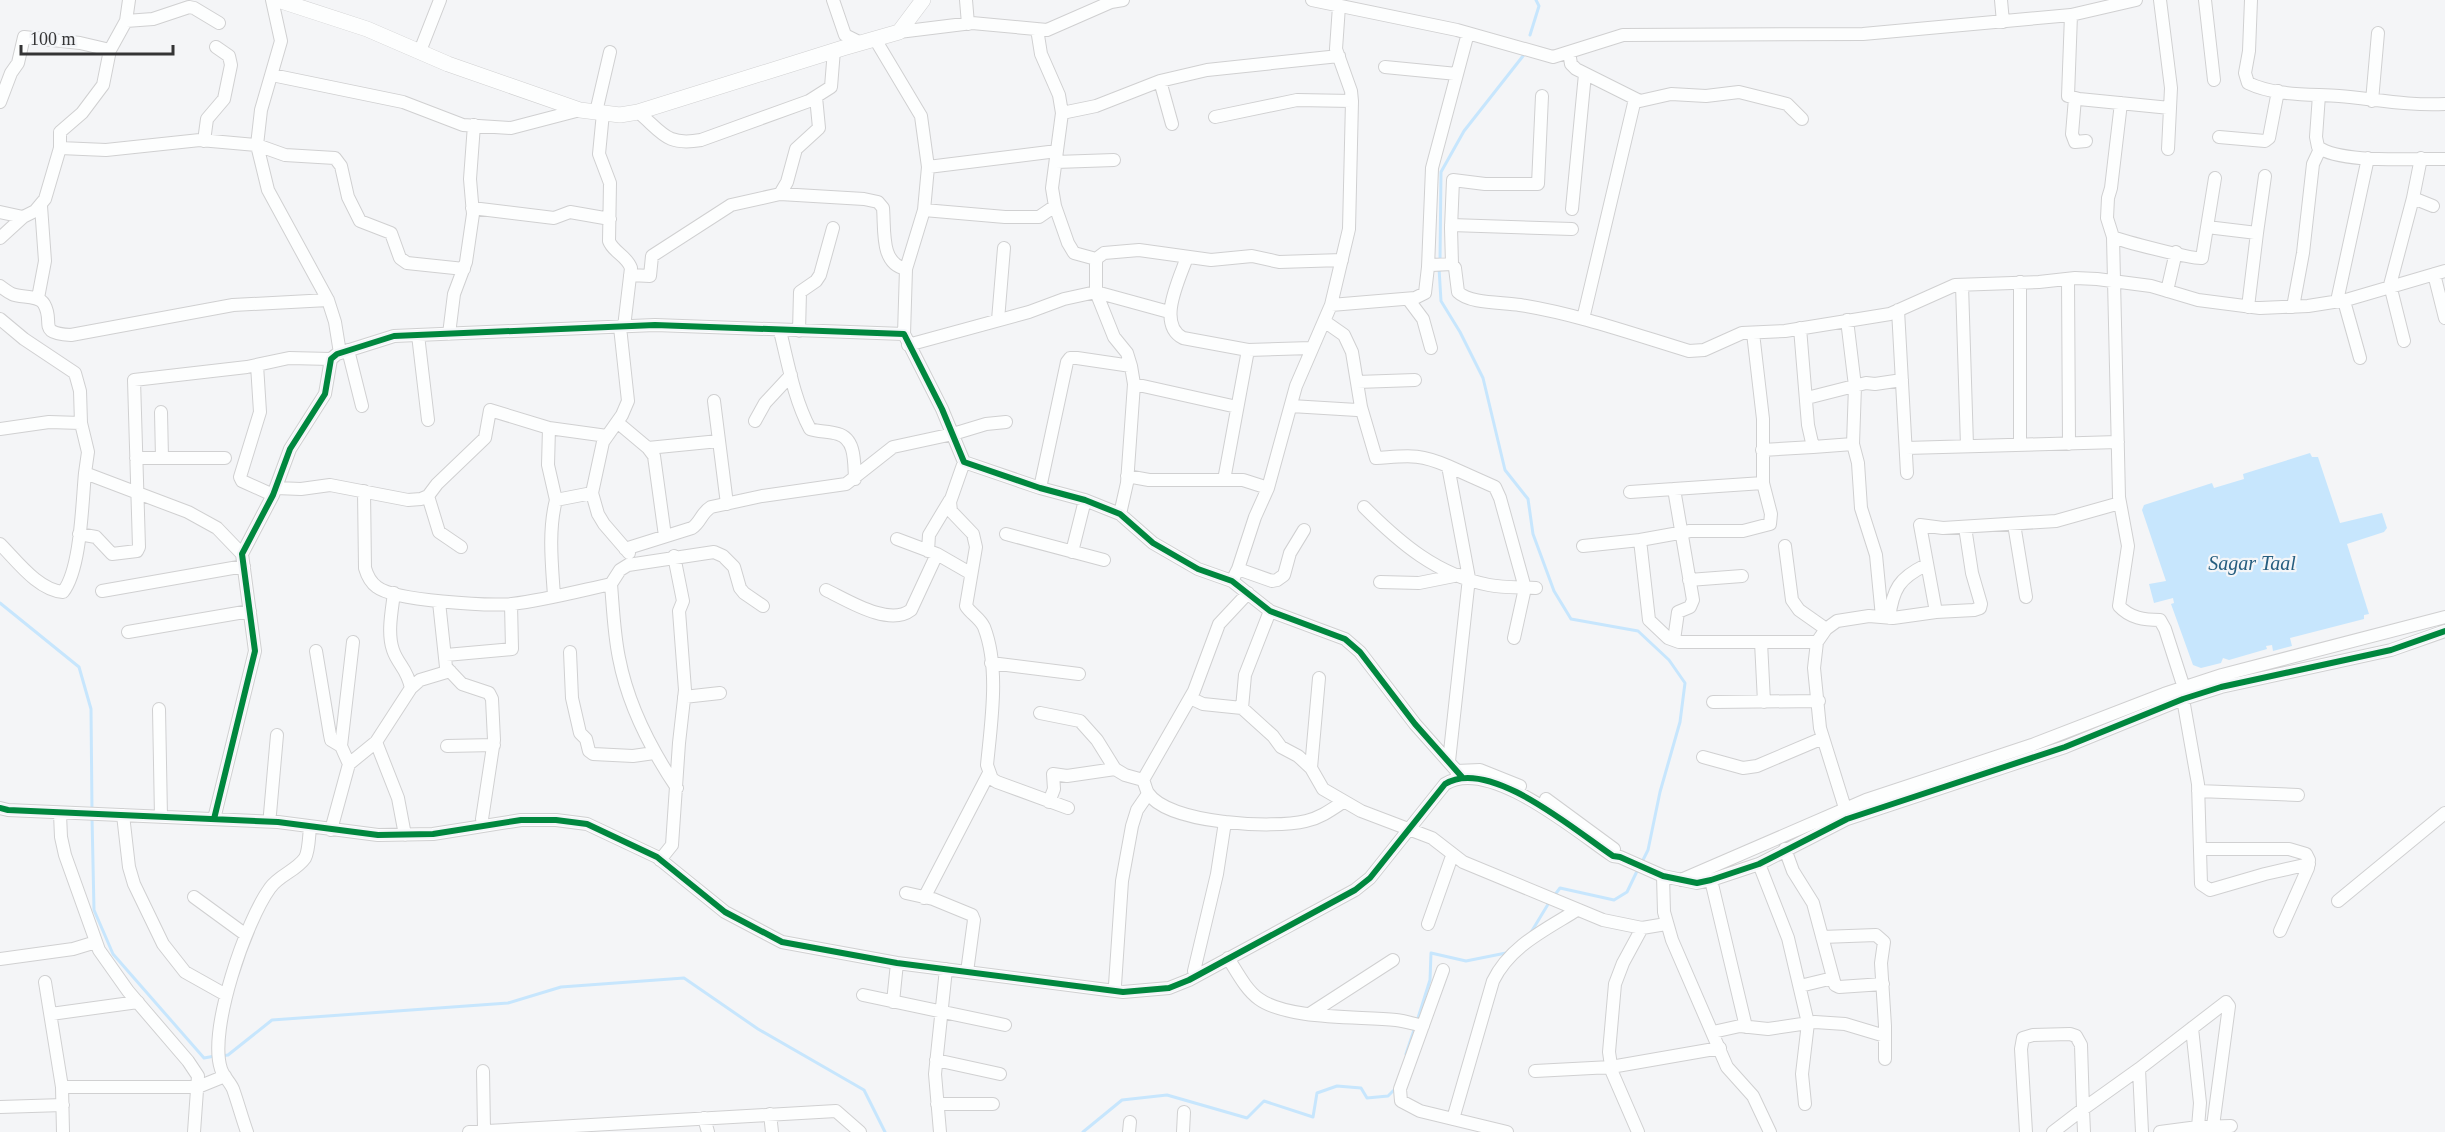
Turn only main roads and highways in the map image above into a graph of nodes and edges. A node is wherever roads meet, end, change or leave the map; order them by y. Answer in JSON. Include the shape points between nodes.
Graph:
{"nodes":[{"id":1,"x":278,"y":0,"type":"edge"},
{"id":2,"x":923,"y":0,"type":"edge"}],
"edges":[{"from":1,"to":2,"type":"main road","via":[[367,29],[481,77],[580,110],[620,115],[899,32]]}]}
